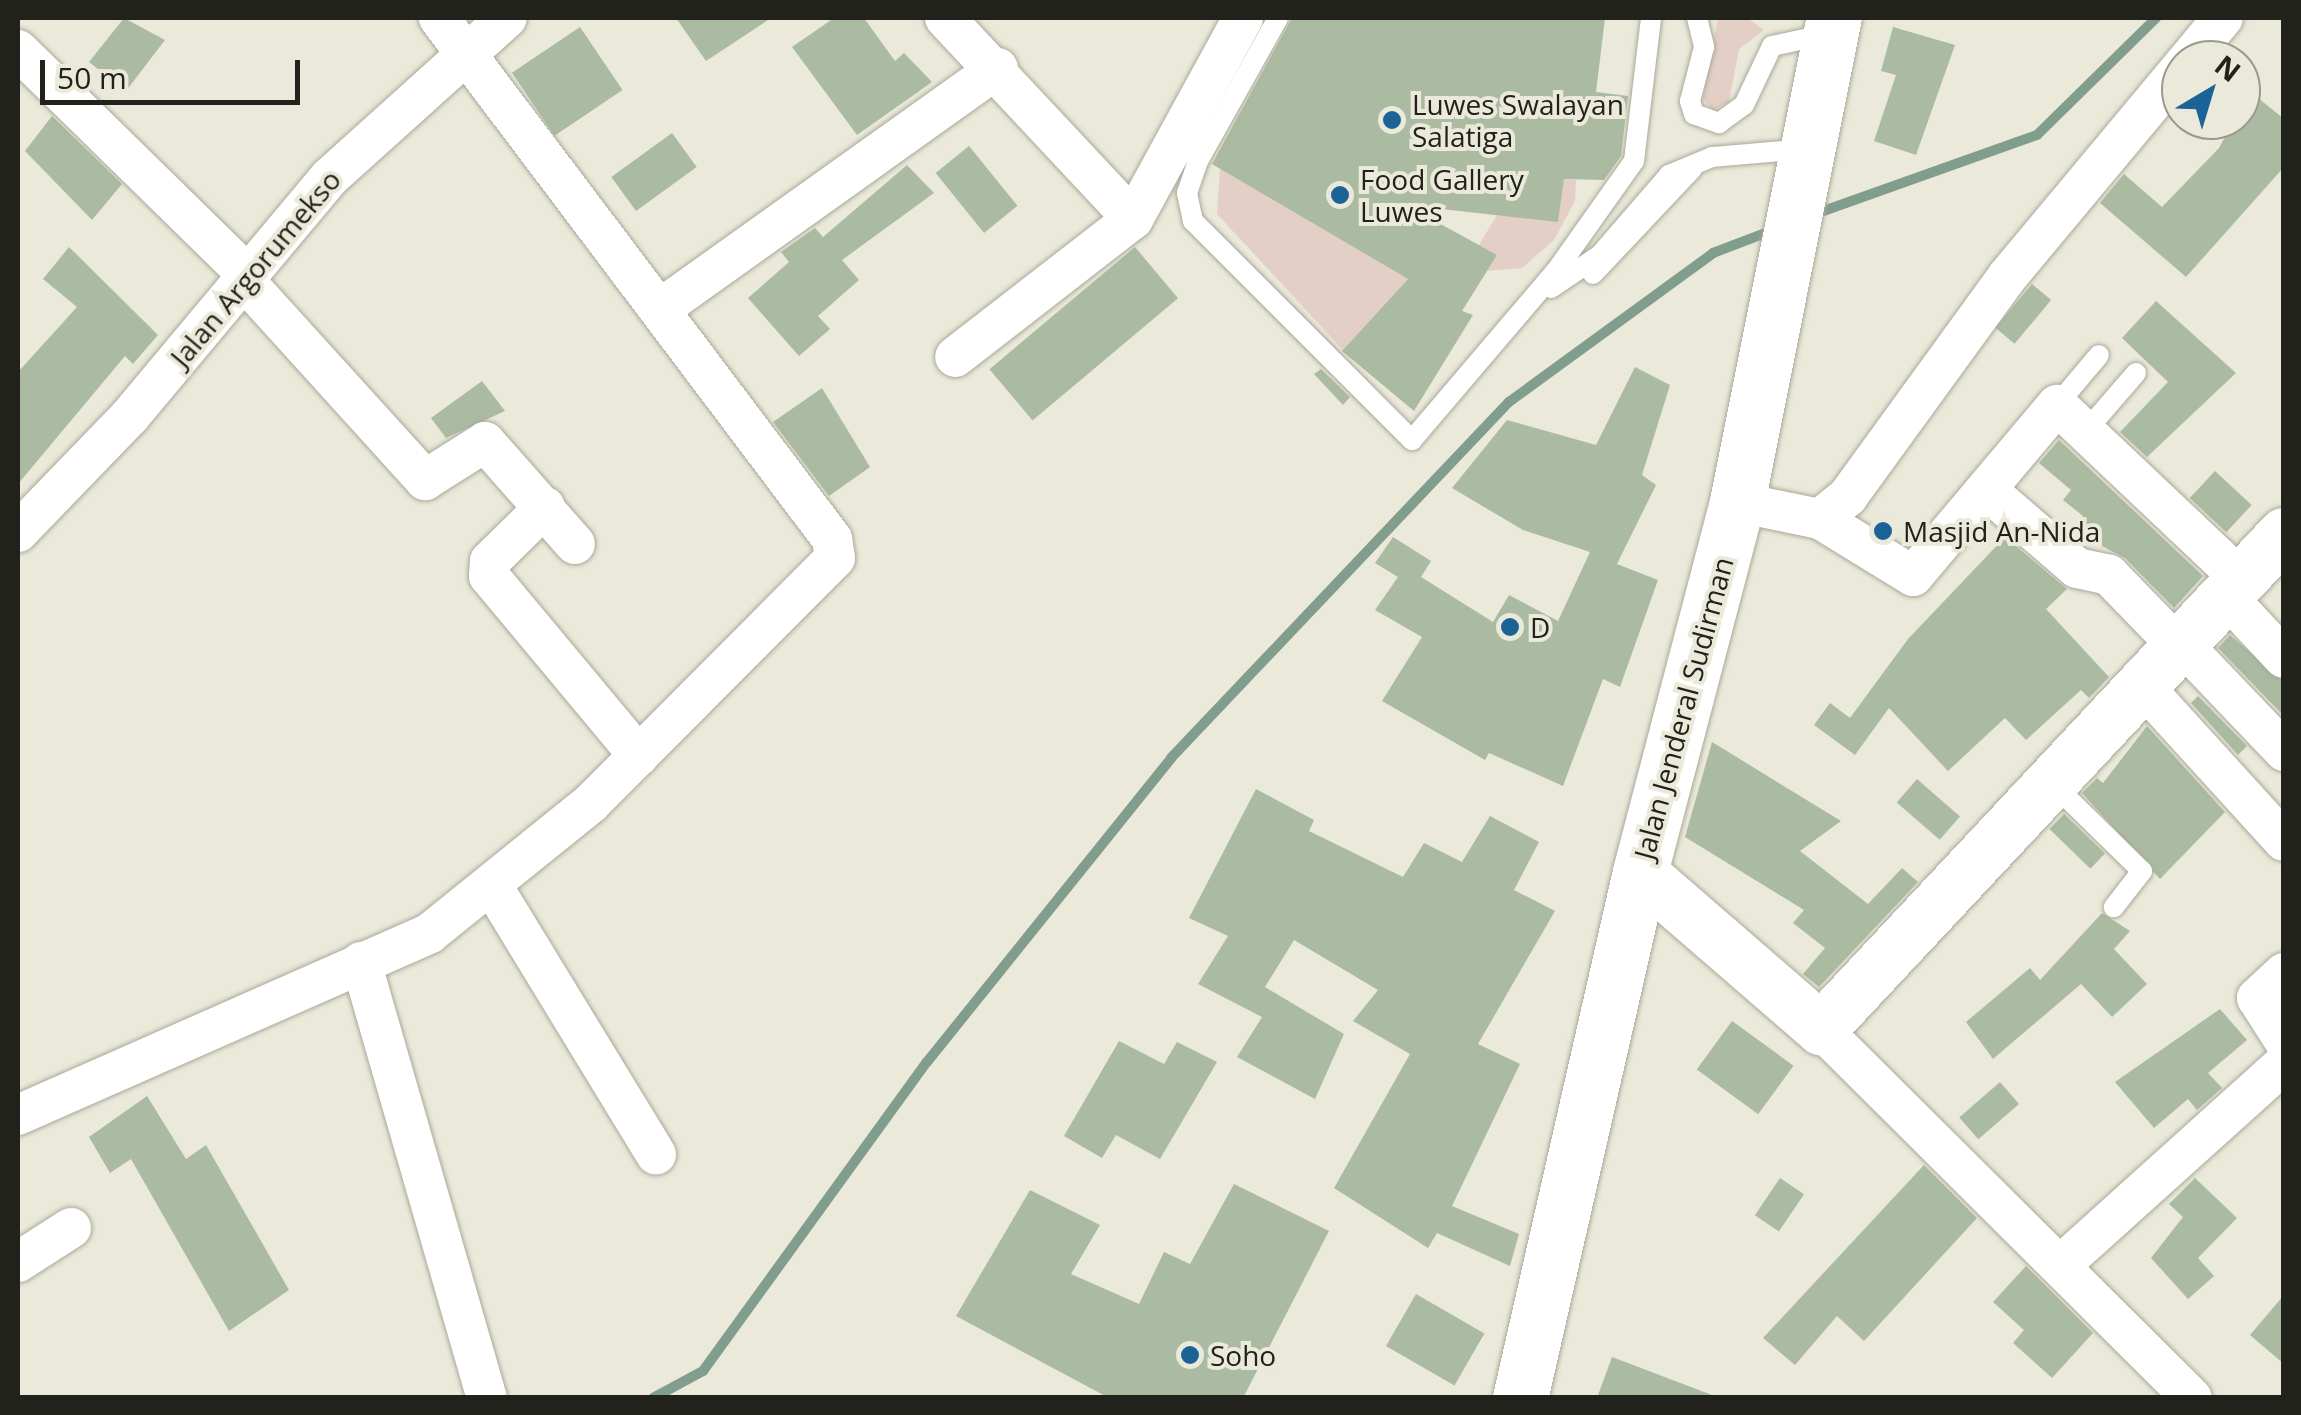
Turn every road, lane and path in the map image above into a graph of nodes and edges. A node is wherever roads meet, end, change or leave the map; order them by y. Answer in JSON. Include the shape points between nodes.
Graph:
{"nodes":[{"id":1,"x":439,"y":18,"type":"edge"},
{"id":2,"x":507,"y":18,"type":"edge"},
{"id":3,"x":944,"y":18,"type":"edge"},
{"id":4,"x":1243,"y":18,"type":"edge"},
{"id":5,"x":1278,"y":18,"type":"edge"},
{"id":6,"x":1650,"y":18,"type":"edge"},
{"id":7,"x":1696,"y":18,"type":"edge"},
{"id":8,"x":1706,"y":18,"type":"edge"},
{"id":9,"x":2223,"y":18,"type":"edge"},
{"id":10,"x":1832,"y":26,"type":"edge"},
{"id":11,"x":1704,"y":47,"type":"junction"},
{"id":12,"x":18,"y":50,"type":"edge"},
{"id":13,"x":468,"y":52,"type":"junction"},
{"id":14,"x":998,"y":68,"type":"junction"},
{"id":15,"x":1813,"y":149,"type":"junction"},
{"id":16,"x":1133,"y":219,"type":"junction"},
{"id":17,"x":244,"y":276,"type":"junction"},
{"id":18,"x":1525,"y":304,"type":"junction"},
{"id":19,"x":660,"y":309,"type":"junction"},
{"id":20,"x":2099,"y":355,"type":"dead end"},
{"id":21,"x":955,"y":357,"type":"dead end"},
{"id":22,"x":2136,"y":372,"type":"dead end"},
{"id":23,"x":2071,"y":418,"type":"junction"},
{"id":24,"x":1989,"y":492,"type":"junction"},
{"id":25,"x":1737,"y":502,"type":"junction"},
{"id":26,"x":545,"y":507,"type":"junction"},
{"id":27,"x":1820,"y":519,"type":"junction"},
{"id":28,"x":18,"y":532,"type":"edge"},
{"id":29,"x":2284,"y":534,"type":"edge"},
{"id":30,"x":575,"y":544,"type":"dead end"},
{"id":31,"x":2233,"y":587,"type":"junction"},
{"id":32,"x":2179,"y":643,"type":"junction"},
{"id":33,"x":2284,"y":658,"type":"edge"},
{"id":34,"x":2141,"y":684,"type":"junction"},
{"id":35,"x":2284,"y":751,"type":"edge"},
{"id":36,"x":639,"y":756,"type":"junction"},
{"id":37,"x":2050,"y":782,"type":"junction"},
{"id":38,"x":2284,"y":842,"type":"edge"},
{"id":39,"x":1640,"y":872,"type":"junction"},
{"id":40,"x":494,"y":888,"type":"junction"},
{"id":41,"x":2114,"y":907,"type":"dead end"},
{"id":42,"x":361,"y":962,"type":"junction"},
{"id":43,"x":2284,"y":973,"type":"edge"},
{"id":44,"x":1821,"y":1029,"type":"junction"},
{"id":45,"x":2284,"y":1040,"type":"edge"},
{"id":46,"x":2284,"y":1064,"type":"edge"},
{"id":47,"x":18,"y":1116,"type":"edge"},
{"id":48,"x":656,"y":1154,"type":"dead end"},
{"id":49,"x":71,"y":1228,"type":"dead end"},
{"id":50,"x":18,"y":1262,"type":"edge"},
{"id":51,"x":2064,"y":1262,"type":"junction"},
{"id":52,"x":1511,"y":1392,"type":"edge"},
{"id":53,"x":487,"y":1398,"type":"edge"},
{"id":54,"x":2192,"y":1398,"type":"edge"}],
"edges":[{"from":1,"to":13,"type":"street"},
{"from":2,"to":13,"type":"street","name":"Jalan Argorumekso"},
{"from":3,"to":14,"type":"street"},
{"from":4,"to":16,"type":"street"},
{"from":5,"to":18,"type":"lane","via":[[1187,193],[1205,240],[1412,440]]},
{"from":6,"to":18,"type":"lane","via":[[1639,150],[1611,200]]},
{"from":7,"to":11,"type":"lane"},
{"from":8,"to":11,"type":"lane"},
{"from":9,"to":27,"type":"street","via":[[2007,277],[1894,441]]},
{"from":10,"to":11,"type":"lane","via":[[1772,46],[1744,105],[1719,123],[1694,114],[1690,101]]},
{"from":10,"to":15,"type":"main road","name":"Jalan Jenderal Sudirman"},
{"from":12,"to":17,"type":"street"},
{"from":13,"to":17,"type":"street","name":"Jalan Argorumekso","via":[[380,127]]},
{"from":13,"to":19,"type":"street"},
{"from":14,"to":16,"type":"street"},
{"from":14,"to":19,"type":"street"},
{"from":15,"to":18,"type":"lane","via":[[1697,163],[1669,175],[1569,277]]},
{"from":15,"to":25,"type":"main road","name":"Jalan Jenderal Sudirman"},
{"from":16,"to":21,"type":"street"},
{"from":17,"to":26,"type":"street","via":[[425,480],[486,442]]},
{"from":17,"to":28,"type":"street","name":"Jalan Argorumekso","via":[[130,416]]},
{"from":19,"to":36,"type":"street","via":[[836,548],[801,596]]},
{"from":20,"to":23,"type":"lane"},
{"from":22,"to":23,"type":"lane"},
{"from":23,"to":24,"type":"street"},
{"from":23,"to":31,"type":"street"},
{"from":24,"to":27,"type":"street","via":[[1913,576]]},
{"from":24,"to":32,"type":"street","via":[[2077,568],[2109,575]]},
{"from":25,"to":27,"type":"street"},
{"from":25,"to":39,"type":"main road","name":"Jalan Jenderal Sudirman"},
{"from":26,"to":30,"type":"street"},
{"from":26,"to":36,"type":"street","via":[[490,560],[490,576]]},
{"from":29,"to":31,"type":"street"},
{"from":31,"to":32,"type":"street"},
{"from":31,"to":33,"type":"street"},
{"from":32,"to":34,"type":"street"},
{"from":32,"to":35,"type":"street"},
{"from":34,"to":37,"type":"street"},
{"from":34,"to":38,"type":"street"},
{"from":36,"to":40,"type":"street"},
{"from":37,"to":41,"type":"lane","via":[[2142,871]]},
{"from":37,"to":44,"type":"street"},
{"from":39,"to":44,"type":"street"},
{"from":39,"to":52,"type":"main road","name":"Jalan Jenderal Sudirman"},
{"from":40,"to":42,"type":"street","via":[[430,933]]},
{"from":40,"to":48,"type":"street"},
{"from":42,"to":47,"type":"street"},
{"from":42,"to":53,"type":"street"},
{"from":43,"to":45,"type":"street","via":[[2257,998]]},
{"from":44,"to":51,"type":"street"},
{"from":46,"to":51,"type":"street"},
{"from":49,"to":50,"type":"street"},
{"from":51,"to":54,"type":"street"}]}
